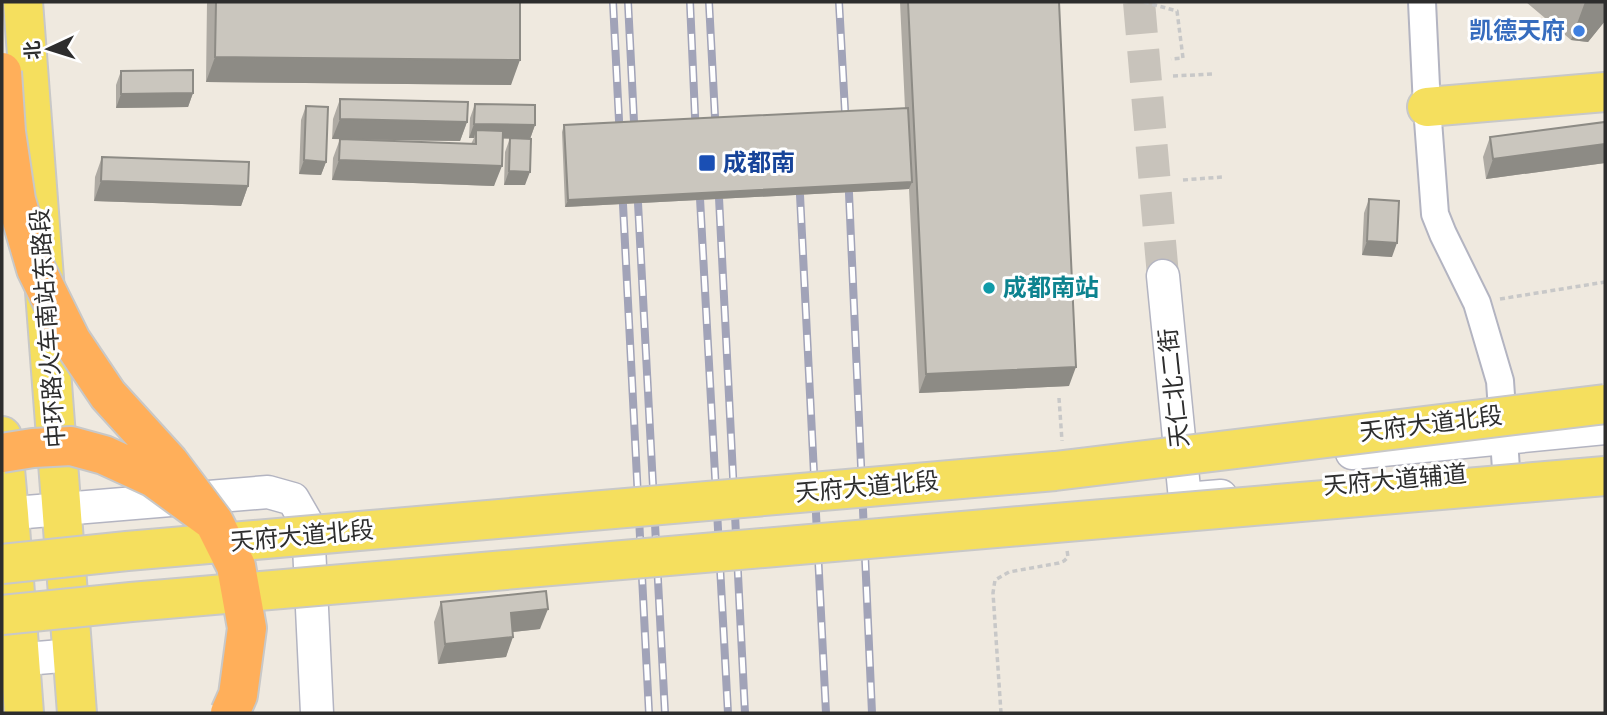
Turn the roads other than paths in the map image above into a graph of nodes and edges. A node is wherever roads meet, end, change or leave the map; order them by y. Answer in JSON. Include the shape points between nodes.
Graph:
{"nodes":[{"id":1,"x":23,"y":2,"type":"edge"},
{"id":2,"x":1422,"y":2,"type":"edge"},
{"id":3,"x":2,"y":72,"type":"edge"},
{"id":4,"x":1605,"y":92,"type":"edge"},
{"id":5,"x":1427,"y":107,"type":"junction"},
{"id":6,"x":1163,"y":276,"type":"tunnel mouth"},
{"id":7,"x":1605,"y":392,"type":"edge"},
{"id":8,"x":1605,"y":404,"type":"edge"},
{"id":9,"x":1563,"y":408,"type":"junction"},
{"id":10,"x":1605,"y":428,"type":"edge"},
{"id":11,"x":2,"y":436,"type":"edge"},
{"id":12,"x":1502,"y":438,"type":"junction"},
{"id":13,"x":2,"y":453,"type":"edge"},
{"id":14,"x":1605,"y":460,"type":"edge"},
{"id":15,"x":1506,"y":469,"type":"junction"},
{"id":16,"x":1605,"y":476,"type":"edge"},
{"id":17,"x":1562,"y":480,"type":"junction"},
{"id":18,"x":1184,"y":485,"type":"junction"},
{"id":19,"x":1605,"y":488,"type":"edge"},
{"id":20,"x":61,"y":509,"type":"junction"},
{"id":21,"x":6,"y":514,"type":"edge"},
{"id":22,"x":214,"y":522,"type":"junction"},
{"id":23,"x":2,"y":564,"type":"edge"},
{"id":24,"x":2,"y":615,"type":"edge"},
{"id":25,"x":73,"y":655,"type":"junction"},
{"id":26,"x":11,"y":661,"type":"edge"},
{"id":27,"x":24,"y":713,"type":"edge"},
{"id":28,"x":77,"y":713,"type":"edge"},
{"id":29,"x":230,"y":713,"type":"edge"},
{"id":30,"x":317,"y":713,"type":"edge"}],
"edges":[{"from":1,"to":20,"type":"main road","name":"中环路火车南站东路段"},
{"from":2,"to":5,"type":"street"},
{"from":3,"to":22,"type":"highway","bridge":true,"via":[[16,200],[36,269],[71,340],[107,395],[169,462]]},
{"from":4,"to":5,"type":"main road"},
{"from":5,"to":12,"type":"street","via":[[1435,214],[1477,303],[1500,381]]},
{"from":6,"to":18,"type":"street","name":"天仁北二街"},
{"from":7,"to":9,"type":"main road"},
{"from":8,"to":9,"type":"main road","name":"天府大道北段","bridge":true},
{"from":9,"to":23,"type":"main road","name":"天府大道北段","bridge":true,"via":[[1055,471]]},
{"from":10,"to":12,"type":"street","name":"天府大道辅道"},
{"from":11,"to":21,"type":"main road"},
{"from":12,"to":15,"type":"street"},
{"from":12,"to":18,"type":"street","name":"天府大道辅道"},
{"from":13,"to":22,"type":"highway","bridge":true,"via":[[71,446],[104,455],[154,478]]},
{"from":14,"to":15,"type":"street","name":"天府大道辅道"},
{"from":15,"to":18,"type":"street","name":"天府大道辅道"},
{"from":16,"to":17,"type":"main road","name":"天府大道北段","bridge":true},
{"from":17,"to":19,"type":"main road","bridge":true},
{"from":17,"to":24,"type":"main road","name":"天府大道北段","bridge":true},
{"from":20,"to":21,"type":"street"},
{"from":20,"to":25,"type":"main road","name":"中环路火车南站东路段"},
{"from":20,"to":30,"type":"street","via":[[268,492],[293,499],[308,525]]},
{"from":21,"to":26,"type":"main road"},
{"from":22,"to":29,"type":"highway","bridge":true,"via":[[236,566],[247,628],[238,695]]},
{"from":25,"to":26,"type":"street"},
{"from":25,"to":28,"type":"main road","name":"中环路火车南站东路段"},
{"from":26,"to":27,"type":"main road"}]}
